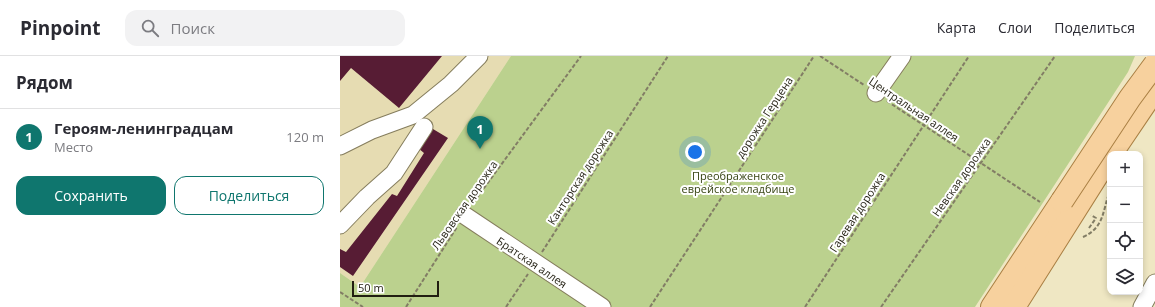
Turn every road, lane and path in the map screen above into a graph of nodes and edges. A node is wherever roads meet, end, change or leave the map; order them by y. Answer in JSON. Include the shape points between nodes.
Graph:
{"nodes":[{"id":1,"x":479,"y":56,"type":"edge"},
{"id":2,"x":581,"y":56,"type":"edge"},
{"id":3,"x":668,"y":56,"type":"edge"},
{"id":4,"x":814,"y":56,"type":"edge"},
{"id":5,"x":820,"y":56,"type":"edge"},
{"id":6,"x":902,"y":56,"type":"edge"},
{"id":7,"x":969,"y":56,"type":"edge"},
{"id":8,"x":1055,"y":56,"type":"edge"},
{"id":9,"x":1155,"y":64,"type":"edge"},
{"id":10,"x":1155,"y":89,"type":"edge"},
{"id":11,"x":876,"y":94,"type":"junction"},
{"id":12,"x":923,"y":125,"type":"junction"},
{"id":13,"x":424,"y":127,"type":"dead end"},
{"id":14,"x":340,"y":146,"type":"edge"},
{"id":15,"x":1112,"y":151,"type":"edge"},
{"id":16,"x":1107,"y":159,"type":"edge"},
{"id":17,"x":980,"y":163,"type":"junction"},
{"id":18,"x":1107,"y":201,"type":"edge"},
{"id":19,"x":1040,"y":202,"type":"dead end"},
{"id":20,"x":1076,"y":209,"type":"junction"},
{"id":21,"x":464,"y":215,"type":"junction"},
{"id":22,"x":340,"y":225,"type":"edge"},
{"id":23,"x":1089,"y":228,"type":"dead end"},
{"id":24,"x":1083,"y":237,"type":"dead end"},
{"id":25,"x":534,"y":264,"type":"junction"},
{"id":26,"x":1022,"y":278,"type":"junction"},
{"id":27,"x":1155,"y":283,"type":"edge"},
{"id":28,"x":340,"y":292,"type":"edge"},
{"id":29,"x":364,"y":307,"type":"edge"},
{"id":30,"x":406,"y":307,"type":"edge"},
{"id":31,"x":506,"y":307,"type":"edge"},
{"id":32,"x":602,"y":307,"type":"edge"},
{"id":33,"x":650,"y":307,"type":"edge"},
{"id":34,"x":805,"y":307,"type":"edge"},
{"id":35,"x":881,"y":307,"type":"edge"},
{"id":36,"x":992,"y":307,"type":"edge"},
{"id":37,"x":1014,"y":307,"type":"edge"},
{"id":38,"x":1142,"y":307,"type":"edge"}],
"edges":[{"from":1,"to":14,"type":"lane","via":[[451,84],[413,115],[372,130]]},
{"from":2,"to":21,"type":"path","name":"Львовская дорожка"},
{"from":3,"to":25,"type":"path","name":"Канторская дорожка"},
{"from":4,"to":33,"type":"path","name":"дорожка Герцена"},
{"from":5,"to":11,"type":"path","name":"Центральная аллея"},
{"from":6,"to":11,"type":"lane"},
{"from":7,"to":12,"type":"path","name":"Гаревая дорожка"},
{"from":8,"to":17,"type":"path","name":"Невская дорожка"},
{"from":9,"to":20,"type":"main road","bridge":true,"via":[[1121,111]]},
{"from":10,"to":15,"type":"main road"},
{"from":11,"to":12,"type":"path","name":"Центральная аллея"},
{"from":12,"to":17,"type":"path","name":"Центральная аллея"},
{"from":12,"to":34,"type":"path","name":"Гаревая дорожка"},
{"from":13,"to":22,"type":"lane","via":[[394,173]]},
{"from":16,"to":20,"type":"main road"},
{"from":17,"to":19,"type":"path","name":"Центральная аллея"},
{"from":17,"to":35,"type":"path","name":"Невская дорожка"},
{"from":18,"to":24,"type":"path","via":[[1101,222],[1091,233]]},
{"from":20,"to":23,"type":"path","via":[[1096,218]]},
{"from":20,"to":26,"type":"main road"},
{"from":21,"to":25,"type":"lane","name":"Братская аллея"},
{"from":21,"to":30,"type":"path","name":"Львовская дорожка"},
{"from":25,"to":31,"type":"path","name":"Канторская дорожка"},
{"from":25,"to":32,"type":"lane","name":"Братская аллея"},
{"from":26,"to":36,"type":"main road"},
{"from":26,"to":37,"type":"main road"},
{"from":27,"to":38,"type":"lane"},
{"from":28,"to":29,"type":"path"}]}
